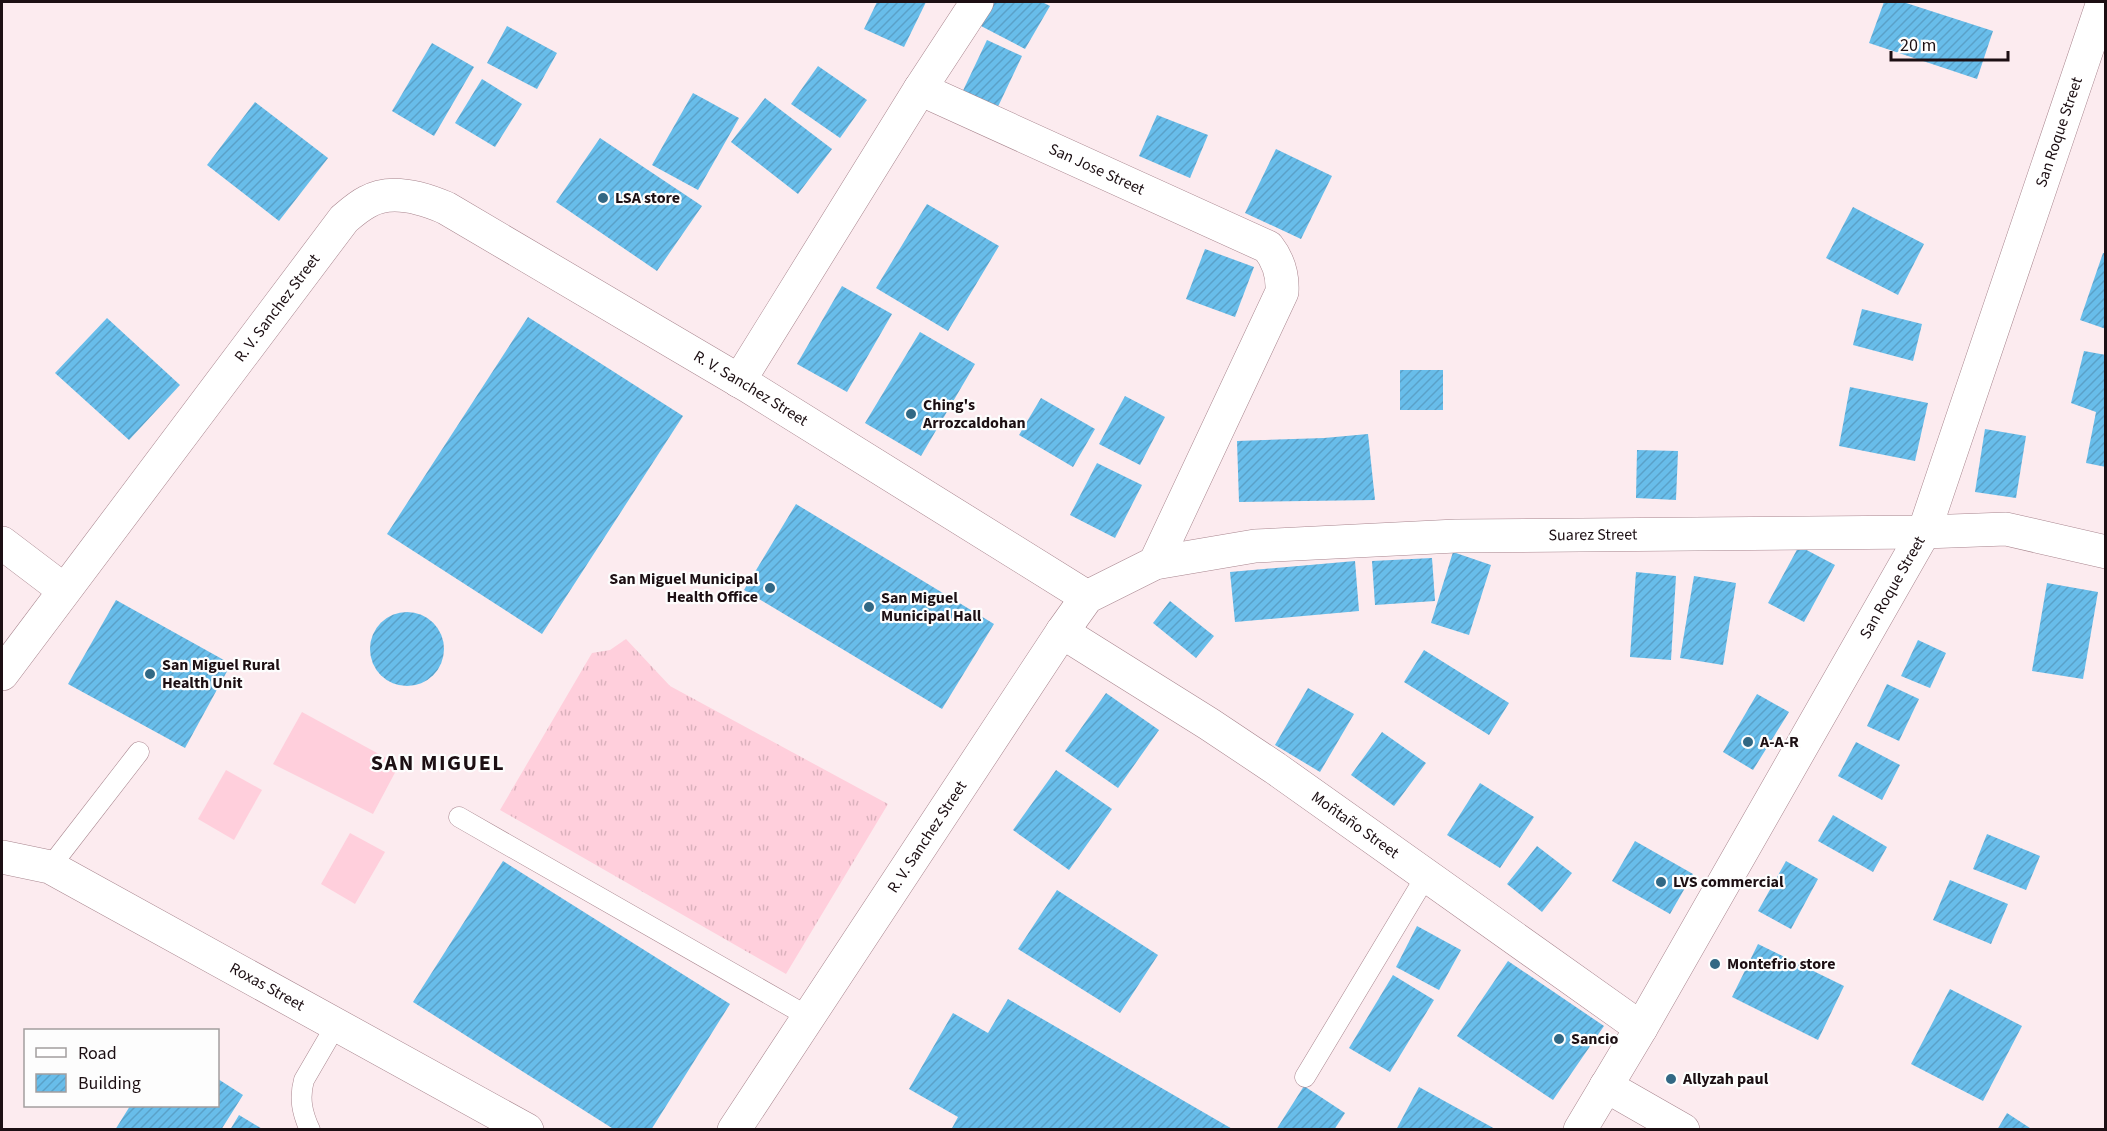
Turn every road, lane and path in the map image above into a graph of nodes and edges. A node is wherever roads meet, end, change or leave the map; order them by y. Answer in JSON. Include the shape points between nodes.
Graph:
{"nodes":[{"id":1,"x":977,"y":2,"type":"edge"},
{"id":2,"x":2103,"y":2,"type":"edge"},
{"id":3,"x":920,"y":89,"type":"junction"},
{"id":4,"x":739,"y":381,"type":"junction"},
{"id":5,"x":1924,"y":532,"type":"junction"},
{"id":6,"x":2,"y":543,"type":"edge"},
{"id":7,"x":2106,"y":552,"type":"edge"},
{"id":8,"x":1155,"y":563,"type":"junction"},
{"id":9,"x":64,"y":590,"type":"junction"},
{"id":10,"x":1087,"y":597,"type":"junction"},
{"id":11,"x":1062,"y":632,"type":"junction"},
{"id":12,"x":2,"y":674,"type":"edge"},
{"id":13,"x":139,"y":752,"type":"dead end"},
{"id":14,"x":459,"y":817,"type":"dead end"},
{"id":15,"x":2,"y":857,"type":"edge"},
{"id":16,"x":50,"y":867,"type":"junction"},
{"id":17,"x":1426,"y":876,"type":"junction"},
{"id":18,"x":809,"y":1017,"type":"junction"},
{"id":19,"x":336,"y":1025,"type":"junction"},
{"id":20,"x":1641,"y":1028,"type":"junction"},
{"id":21,"x":1305,"y":1077,"type":"dead end"},
{"id":22,"x":1606,"y":1086,"type":"junction"},
{"id":23,"x":515,"y":1126,"type":"edge"},
{"id":24,"x":310,"y":1130,"type":"edge"},
{"id":25,"x":734,"y":1130,"type":"edge"},
{"id":26,"x":1580,"y":1130,"type":"edge"},
{"id":27,"x":1683,"y":1130,"type":"edge"}],
"edges":[{"from":1,"to":3,"type":"street"},
{"from":2,"to":5,"type":"street","name":"San Roque Street"},
{"from":3,"to":4,"type":"street"},
{"from":3,"to":8,"type":"street","name":"San Jose Street","via":[[1268,247],[1276,257],[1283,280],[1282,292]]},
{"from":4,"to":9,"type":"street","name":"R. V. Sanchez Street","via":[[446,208],[424,199],[381,196],[344,219]]},
{"from":4,"to":10,"type":"street","name":"R. V. Sanchez Street"},
{"from":5,"to":7,"type":"street","name":"Suarez Street","via":[[2006,529]]},
{"from":5,"to":8,"type":"street","name":"Suarez Street","via":[[1456,536],[1255,546]]},
{"from":5,"to":20,"type":"street","name":"San Roque Street"},
{"from":6,"to":9,"type":"street"},
{"from":8,"to":10,"type":"street","name":"Suarez Street"},
{"from":9,"to":12,"type":"street","name":"R. V. Sanchez Street"},
{"from":10,"to":11,"type":"street","name":"R. V. Sanchez Street"},
{"from":11,"to":17,"type":"street","name":"Moñtaño Street","via":[[1218,730]]},
{"from":11,"to":18,"type":"street","name":"R. V. Sanchez Street"},
{"from":13,"to":16,"type":"lane"},
{"from":14,"to":18,"type":"lane"},
{"from":15,"to":16,"type":"street","name":"Roxas Street"},
{"from":16,"to":19,"type":"street","name":"Roxas Street"},
{"from":17,"to":20,"type":"street","name":"Moñtaño Street"},
{"from":17,"to":21,"type":"lane"},
{"from":18,"to":25,"type":"street","name":"R. V. Sanchez Street"},
{"from":19,"to":23,"type":"street","name":"Roxas Street"},
{"from":19,"to":24,"type":"lane","via":[[301,1089]]},
{"from":20,"to":22,"type":"street","name":"San Roque Street"},
{"from":22,"to":26,"type":"street","name":"San Roque Street"},
{"from":22,"to":27,"type":"street"}]}
